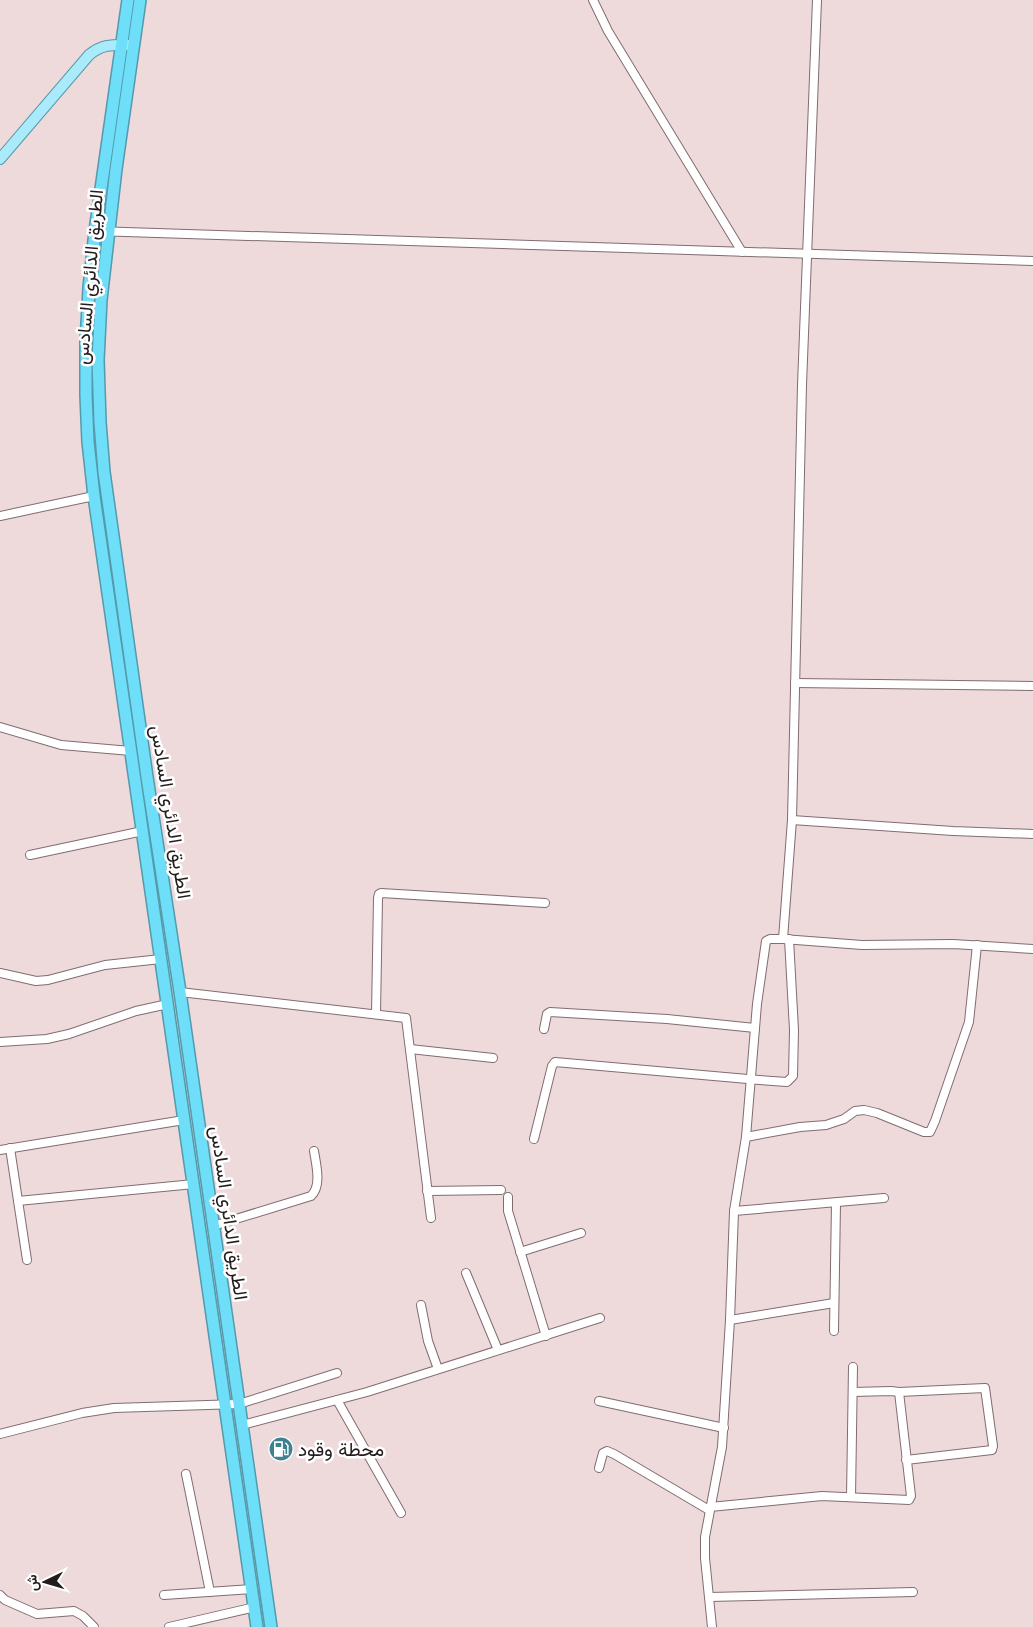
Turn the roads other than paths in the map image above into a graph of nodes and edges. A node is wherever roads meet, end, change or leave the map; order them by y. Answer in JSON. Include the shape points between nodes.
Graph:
{"nodes":[{"id":1,"x":128,"y":0,"type":"edge"},
{"id":2,"x":140,"y":0,"type":"edge"},
{"id":3,"x":593,"y":0,"type":"edge"},
{"id":4,"x":817,"y":0,"type":"edge"},
{"id":5,"x":127,"y":45,"type":"junction"},
{"id":6,"x":0,"y":159,"type":"edge"},
{"id":7,"x":95,"y":231,"type":"junction"},
{"id":8,"x":108,"y":232,"type":"junction"},
{"id":9,"x":742,"y":252,"type":"junction"},
{"id":10,"x":807,"y":255,"type":"junction"},
{"id":11,"x":1033,"y":261,"type":"edge"},
{"id":12,"x":86,"y":342,"type":"junction"},
{"id":13,"x":99,"y":343,"type":"junction"},
{"id":14,"x":91,"y":472,"type":"junction"},
{"id":15,"x":104,"y":472,"type":"junction"},
{"id":16,"x":94,"y":496,"type":"junction"},
{"id":17,"x":0,"y":516,"type":"edge"},
{"id":18,"x":795,"y":683,"type":"junction"},
{"id":19,"x":1033,"y":686,"type":"edge"},
{"id":20,"x":0,"y":727,"type":"edge"},
{"id":21,"x":131,"y":751,"type":"junction"},
{"id":22,"x":792,"y":820,"type":"junction"},
{"id":23,"x":142,"y":831,"type":"junction"},
{"id":24,"x":1033,"y":834,"type":"edge"},
{"id":25,"x":30,"y":855,"type":"dead end"},
{"id":26,"x":545,"y":902,"type":"dead end"},
{"id":27,"x":786,"y":939,"type":"junction"},
{"id":28,"x":977,"y":945,"type":"junction"},
{"id":29,"x":1033,"y":949,"type":"edge"},
{"id":30,"x":161,"y":959,"type":"junction"},
{"id":31,"x":0,"y":973,"type":"edge"},
{"id":32,"x":180,"y":992,"type":"junction"},
{"id":33,"x":168,"y":1004,"type":"junction"},
{"id":34,"x":376,"y":1014,"type":"junction"},
{"id":35,"x":183,"y":1016,"type":"junction"},
{"id":36,"x":170,"y":1018,"type":"junction"},
{"id":37,"x":755,"y":1028,"type":"junction"},
{"id":38,"x":544,"y":1029,"type":"dead end"},
{"id":39,"x":0,"y":1042,"type":"edge"},
{"id":40,"x":410,"y":1049,"type":"junction"},
{"id":41,"x":493,"y":1058,"type":"dead end"},
{"id":42,"x":750,"y":1078,"type":"junction"},
{"id":43,"x":184,"y":1120,"type":"junction"},
{"id":44,"x":746,"y":1138,"type":"junction"},
{"id":45,"x":534,"y":1139,"type":"dead end"},
{"id":46,"x":10,"y":1148,"type":"junction"},
{"id":47,"x":0,"y":1150,"type":"edge"},
{"id":48,"x":314,"y":1151,"type":"dead end"},
{"id":49,"x":194,"y":1184,"type":"junction"},
{"id":50,"x":501,"y":1190,"type":"dead end"},
{"id":51,"x":427,"y":1191,"type":"junction"},
{"id":52,"x":508,"y":1197,"type":"dead end"},
{"id":53,"x":884,"y":1198,"type":"dead end"},
{"id":54,"x":18,"y":1201,"type":"junction"},
{"id":55,"x":836,"y":1203,"type":"junction"},
{"id":56,"x":734,"y":1211,"type":"junction"},
{"id":57,"x":431,"y":1218,"type":"dead end"},
{"id":58,"x":213,"y":1226,"type":"junction"},
{"id":59,"x":581,"y":1233,"type":"dead end"},
{"id":60,"x":520,"y":1252,"type":"junction"},
{"id":61,"x":27,"y":1260,"type":"dead end"},
{"id":62,"x":466,"y":1273,"type":"dead end"},
{"id":63,"x":834,"y":1303,"type":"junction"},
{"id":64,"x":421,"y":1305,"type":"dead end"},
{"id":65,"x":600,"y":1318,"type":"dead end"},
{"id":66,"x":730,"y":1320,"type":"junction"},
{"id":67,"x":834,"y":1331,"type":"dead end"},
{"id":68,"x":546,"y":1336,"type":"junction"},
{"id":69,"x":498,"y":1350,"type":"junction"},
{"id":70,"x":853,"y":1368,"type":"dead end"},
{"id":71,"x":438,"y":1370,"type":"junction"},
{"id":72,"x":337,"y":1374,"type":"dead end"},
{"id":73,"x":853,"y":1392,"type":"junction"},
{"id":74,"x":899,"y":1392,"type":"junction"},
{"id":75,"x":337,"y":1400,"type":"junction"},
{"id":76,"x":599,"y":1400,"type":"dead end"},
{"id":77,"x":226,"y":1404,"type":"junction"},
{"id":78,"x":239,"y":1404,"type":"junction"},
{"id":79,"x":242,"y":1425,"type":"junction"},
{"id":80,"x":724,"y":1428,"type":"junction"},
{"id":81,"x":0,"y":1434,"type":"edge"},
{"id":82,"x":906,"y":1460,"type":"junction"},
{"id":83,"x":599,"y":1468,"type":"dead end"},
{"id":84,"x":186,"y":1474,"type":"dead end"},
{"id":85,"x":851,"y":1497,"type":"junction"},
{"id":86,"x":710,"y":1509,"type":"junction"},
{"id":87,"x":401,"y":1513,"type":"dead end"},
{"id":88,"x":252,"y":1589,"type":"junction"},
{"id":89,"x":210,"y":1592,"type":"junction"},
{"id":90,"x":913,"y":1592,"type":"dead end"},
{"id":91,"x":0,"y":1595,"type":"edge"},
{"id":92,"x":164,"y":1595,"type":"dead end"},
{"id":93,"x":709,"y":1597,"type":"junction"},
{"id":94,"x":255,"y":1607,"type":"junction"},
{"id":95,"x":94,"y":1627,"type":"edge"},
{"id":96,"x":169,"y":1627,"type":"edge"},
{"id":97,"x":258,"y":1627,"type":"edge"},
{"id":98,"x":271,"y":1627,"type":"edge"},
{"id":99,"x":712,"y":1627,"type":"edge"}],
"edges":[{"from":1,"to":5,"type":"highway","name":"الطريق الدائري السادس"},
{"from":2,"to":5,"type":"highway","name":"الطريق الدائري السادس"},
{"from":3,"to":9,"type":"street","via":[[608,31]]},
{"from":4,"to":10,"type":"street"},
{"from":5,"to":6,"type":"main road","via":[[108,44],[89,55]]},
{"from":5,"to":7,"type":"highway","name":"الطريق الدائري السادس"},
{"from":5,"to":8,"type":"highway","name":"الطريق الدائري السادس"},
{"from":7,"to":8,"type":"street"},
{"from":7,"to":12,"type":"highway","name":"الطريق الدائري السادس"},
{"from":8,"to":9,"type":"street"},
{"from":8,"to":13,"type":"highway","name":"الطريق الدائري السادس"},
{"from":9,"to":10,"type":"street"},
{"from":10,"to":11,"type":"street"},
{"from":10,"to":18,"type":"street"},
{"from":12,"to":13,"type":"highway"},
{"from":12,"to":14,"type":"highway","name":"الطريق الدائري السادس"},
{"from":13,"to":15,"type":"highway","name":"الطريق الدائري السادس"},
{"from":14,"to":15,"type":"highway"},
{"from":14,"to":16,"type":"highway","name":"الطريق الدائري السادس"},
{"from":15,"to":32,"type":"highway","name":"الطريق الدائري السادس"},
{"from":16,"to":17,"type":"street"},
{"from":16,"to":21,"type":"highway","name":"الطريق الدائري السادس"},
{"from":18,"to":19,"type":"street"},
{"from":18,"to":22,"type":"street"},
{"from":20,"to":21,"type":"street","via":[[61,745]]},
{"from":21,"to":23,"type":"highway","name":"الطريق الدائري السادس"},
{"from":22,"to":24,"type":"street"},
{"from":22,"to":27,"type":"street"},
{"from":23,"to":25,"type":"street"},
{"from":23,"to":30,"type":"highway","name":"الطريق الدائري السادس"},
{"from":26,"to":34,"type":"street","via":[[381,892],[378,898]]},
{"from":27,"to":28,"type":"street","via":[[862,945]]},
{"from":27,"to":37,"type":"street","via":[[766,941]]},
{"from":27,"to":42,"type":"street","via":[[794,1030],[793,1076],[787,1082]]},
{"from":28,"to":29,"type":"street"},
{"from":28,"to":44,"type":"street","via":[[969,1022],[930,1132],[864,1110],[826,1124]]},
{"from":30,"to":31,"type":"street","via":[[105,964],[48,980],[36,981]]},
{"from":30,"to":33,"type":"highway","name":"الطريق الدائري السادس"},
{"from":32,"to":34,"type":"street"},
{"from":32,"to":35,"type":"highway","name":"الطريق الدائري السادس"},
{"from":33,"to":36,"type":"highway","name":"الطريق الدائري السادس"},
{"from":33,"to":39,"type":"street","via":[[136,1011],[69,1034]]},
{"from":34,"to":40,"type":"street","via":[[406,1018]]},
{"from":35,"to":36,"type":"highway"},
{"from":35,"to":58,"type":"highway","name":"الطريق الدائري السادس"},
{"from":36,"to":43,"type":"highway","name":"الطريق الدائري السادس"},
{"from":37,"to":38,"type":"street","via":[[550,1012]]},
{"from":37,"to":42,"type":"street"},
{"from":40,"to":41,"type":"street"},
{"from":40,"to":51,"type":"street"},
{"from":42,"to":44,"type":"street"},
{"from":42,"to":45,"type":"street","via":[[555,1062]]},
{"from":43,"to":46,"type":"street"},
{"from":43,"to":49,"type":"highway","name":"الطريق الدائري السادس"},
{"from":44,"to":56,"type":"street"},
{"from":46,"to":47,"type":"street"},
{"from":46,"to":54,"type":"street"},
{"from":48,"to":58,"type":"street","via":[[317,1186],[311,1196]]},
{"from":49,"to":54,"type":"street"},
{"from":49,"to":77,"type":"highway","name":"الطريق الدائري السادس"},
{"from":50,"to":51,"type":"street"},
{"from":51,"to":57,"type":"street"},
{"from":52,"to":60,"type":"street","via":[[508,1211]]},
{"from":53,"to":55,"type":"street"},
{"from":54,"to":61,"type":"street"},
{"from":55,"to":56,"type":"street"},
{"from":55,"to":63,"type":"street"},
{"from":56,"to":66,"type":"street"},
{"from":58,"to":78,"type":"highway","name":"الطريق الدائري السادس"},
{"from":59,"to":60,"type":"street"},
{"from":60,"to":68,"type":"street"},
{"from":62,"to":69,"type":"street"},
{"from":63,"to":66,"type":"street"},
{"from":63,"to":67,"type":"street"},
{"from":64,"to":71,"type":"street"},
{"from":65,"to":68,"type":"street"},
{"from":66,"to":80,"type":"street"},
{"from":68,"to":69,"type":"street"},
{"from":69,"to":71,"type":"street"},
{"from":70,"to":73,"type":"street"},
{"from":71,"to":75,"type":"street"},
{"from":72,"to":78,"type":"street"},
{"from":73,"to":74,"type":"street"},
{"from":73,"to":85,"type":"street"},
{"from":74,"to":82,"type":"street"},
{"from":74,"to":82,"type":"street","via":[[985,1388],[994,1446],[988,1452]]},
{"from":75,"to":79,"type":"street"},
{"from":75,"to":87,"type":"street"},
{"from":76,"to":80,"type":"street"},
{"from":77,"to":78,"type":"street"},
{"from":77,"to":81,"type":"street","via":[[114,1408]]},
{"from":77,"to":88,"type":"highway","name":"الطريق الدائري السادس"},
{"from":78,"to":79,"type":"highway","name":"الطريق الدائري السادس"},
{"from":79,"to":98,"type":"highway","name":"الطريق الدائري السادس"},
{"from":80,"to":86,"type":"street"},
{"from":82,"to":85,"type":"street","via":[[909,1500]]},
{"from":83,"to":86,"type":"street","via":[[603,1453],[607,1451]]},
{"from":84,"to":89,"type":"street"},
{"from":85,"to":86,"type":"street","via":[[822,1496]]},
{"from":86,"to":93,"type":"street","via":[[704,1546]]},
{"from":88,"to":89,"type":"street"},
{"from":88,"to":94,"type":"highway","name":"الطريق الدائري السادس"},
{"from":89,"to":92,"type":"street"},
{"from":90,"to":93,"type":"street"},
{"from":91,"to":95,"type":"street","via":[[37,1614],[74,1611]]},
{"from":93,"to":99,"type":"street"},
{"from":94,"to":96,"type":"street"},
{"from":94,"to":97,"type":"highway","name":"الطريق الدائري السادس"}]}
